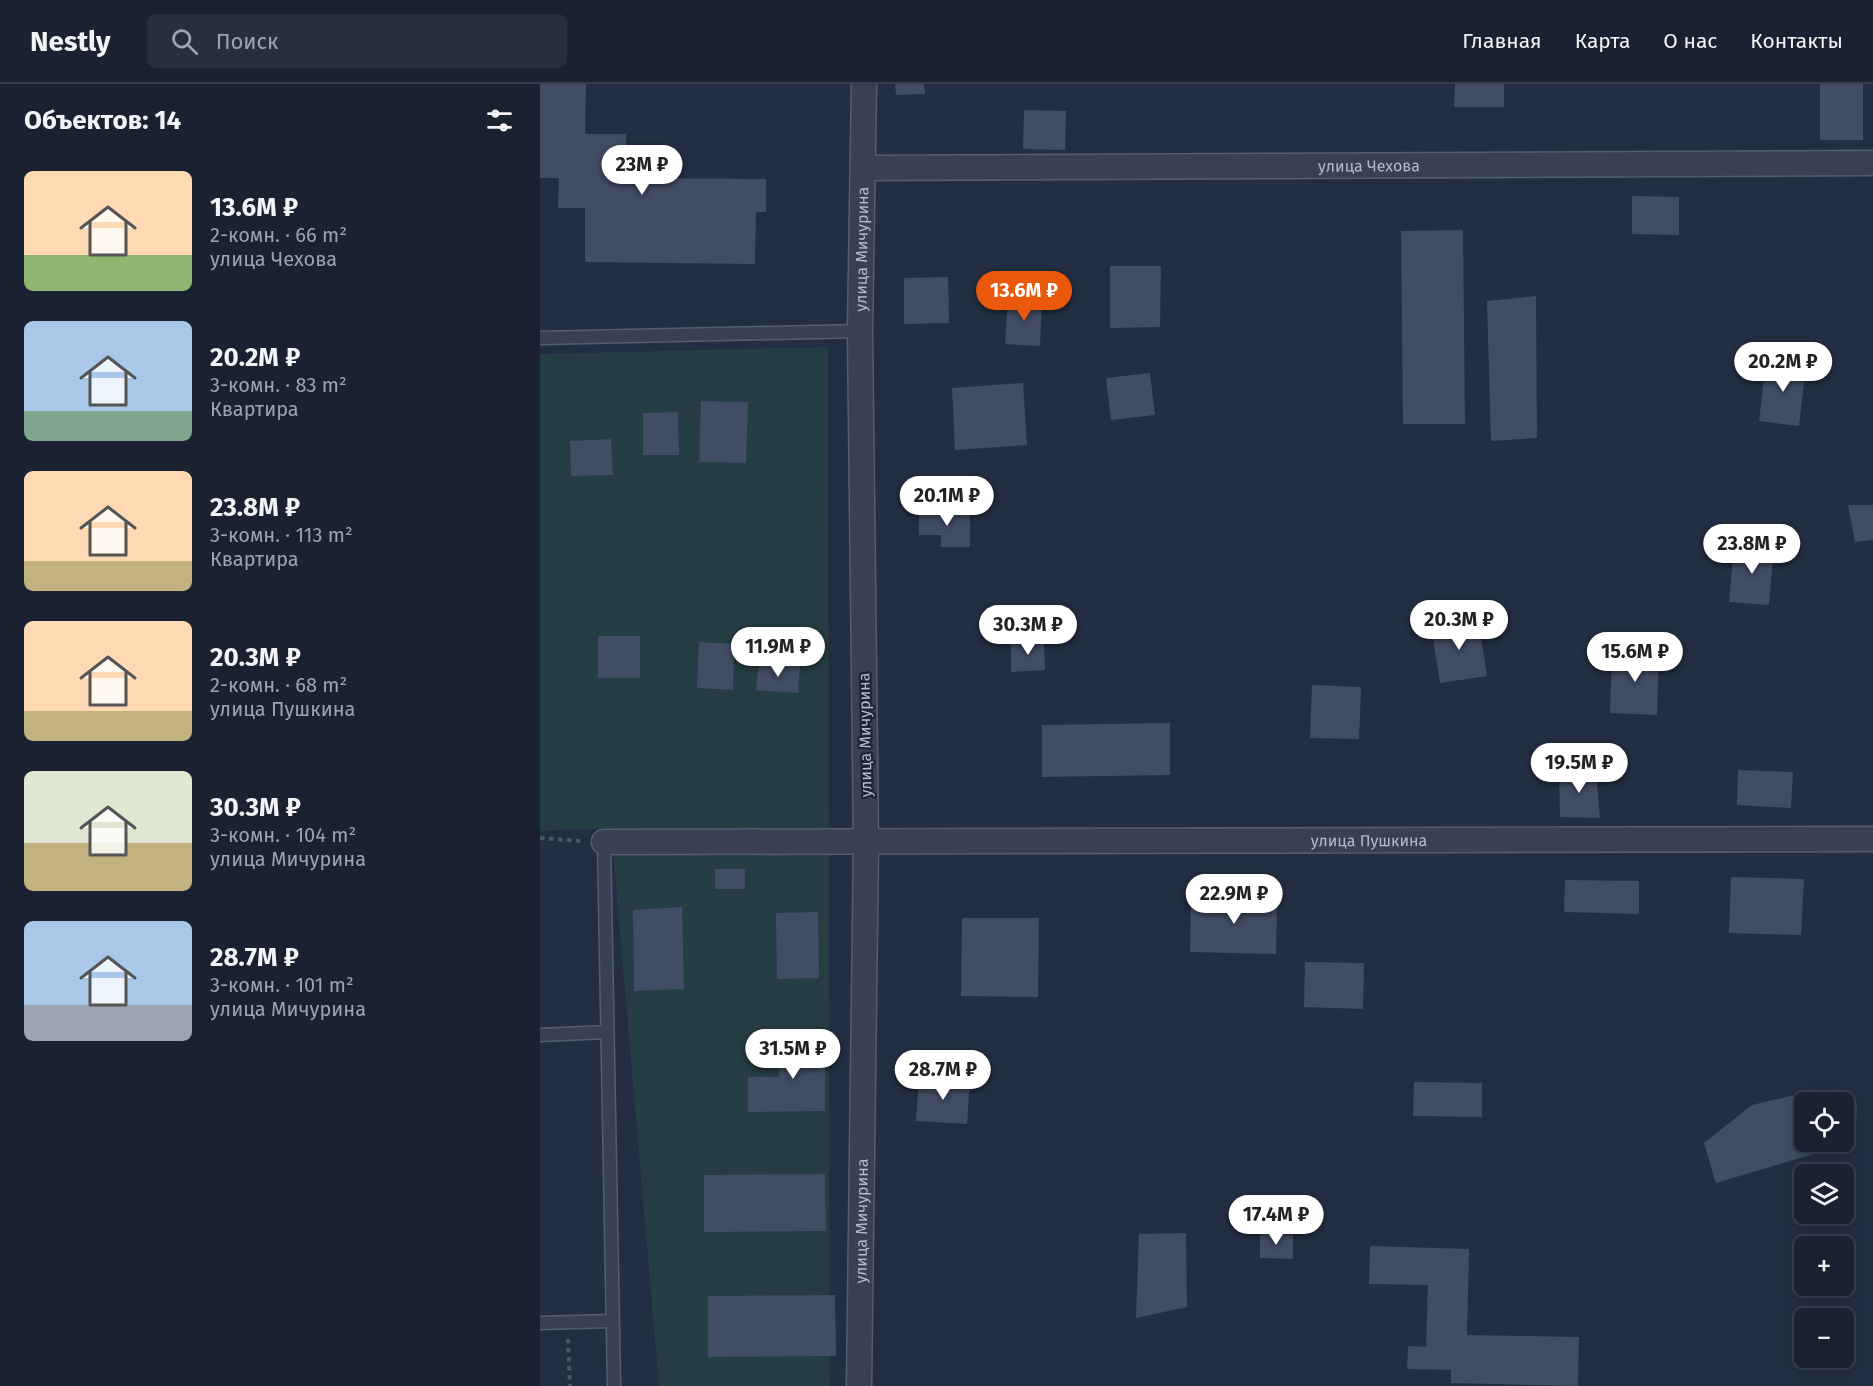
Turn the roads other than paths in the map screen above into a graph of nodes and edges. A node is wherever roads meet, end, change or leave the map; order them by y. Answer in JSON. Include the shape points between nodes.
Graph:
{"nodes":[{"id":1,"x":864,"y":84,"type":"edge"},
{"id":2,"x":1873,"y":163,"type":"edge"},
{"id":3,"x":863,"y":168,"type":"junction"},
{"id":4,"x":860,"y":331,"type":"junction"},
{"id":5,"x":540,"y":338,"type":"edge"},
{"id":6,"x":1873,"y":839,"type":"edge"},
{"id":7,"x":604,"y":842,"type":"joint"},
{"id":8,"x":866,"y":843,"type":"junction"},
{"id":9,"x":607,"y":1032,"type":"junction"},
{"id":10,"x":540,"y":1035,"type":"edge"},
{"id":11,"x":612,"y":1321,"type":"junction"},
{"id":12,"x":540,"y":1323,"type":"edge"},
{"id":13,"x":614,"y":1386,"type":"edge"},
{"id":14,"x":860,"y":1386,"type":"edge"}],
"edges":[{"from":1,"to":3,"type":"street","name":"улица Мичурина"},
{"from":2,"to":3,"type":"street","name":"улица Чехова"},
{"from":3,"to":4,"type":"street","name":"улица Мичурина"},
{"from":4,"to":5,"type":"lane"},
{"from":4,"to":8,"type":"street","name":"улица Мичурина"},
{"from":6,"to":8,"type":"street","name":"улица Пушкина"},
{"from":7,"to":8,"type":"street","name":"улица Пушкина"},
{"from":7,"to":9,"type":"lane"},
{"from":8,"to":14,"type":"street","name":"улица Мичурина"},
{"from":9,"to":10,"type":"lane"},
{"from":9,"to":11,"type":"lane"},
{"from":11,"to":12,"type":"lane"},
{"from":11,"to":13,"type":"lane"}]}
